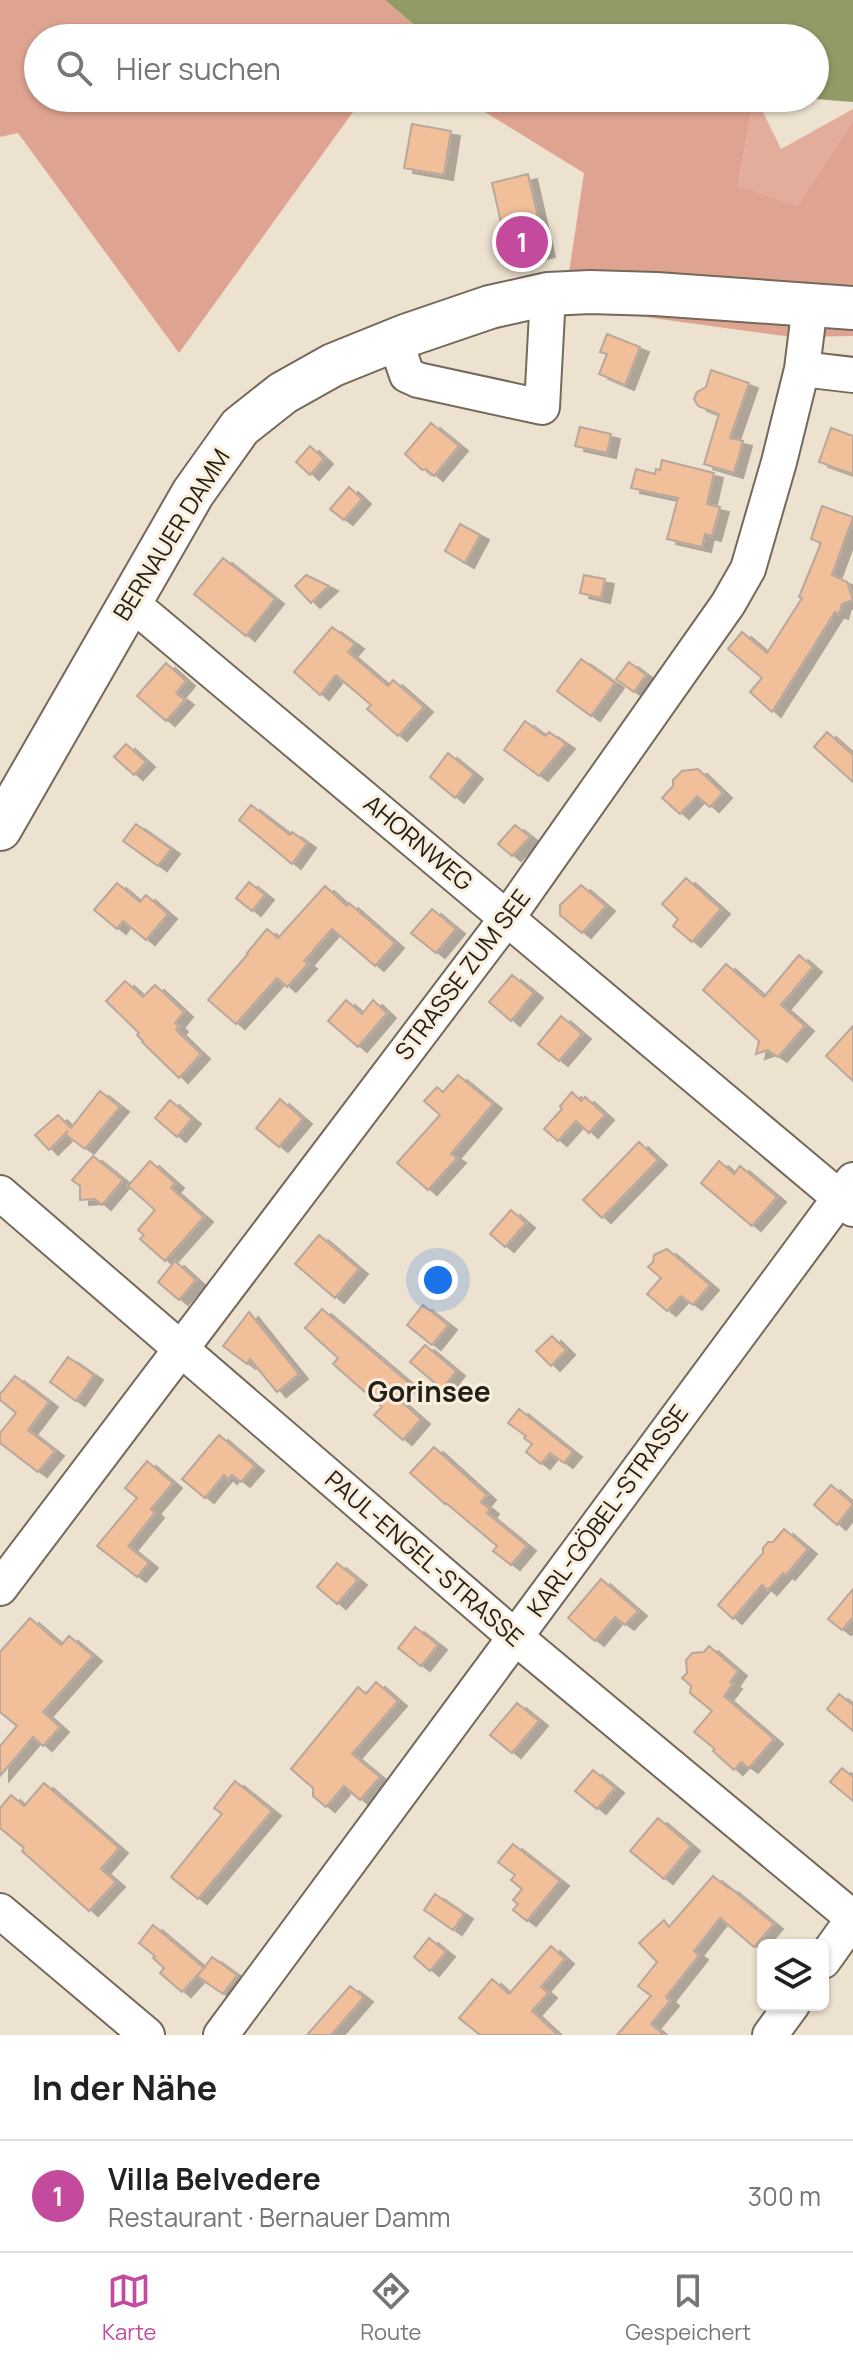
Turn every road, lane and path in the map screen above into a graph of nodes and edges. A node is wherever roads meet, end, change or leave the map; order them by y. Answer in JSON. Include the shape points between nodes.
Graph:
{"nodes":[{"id":1,"x":548,"y":294,"type":"junction"},
{"id":2,"x":810,"y":305,"type":"junction"},
{"id":3,"x":853,"y":308,"type":"edge"},
{"id":4,"x":401,"y":357,"type":"junction"},
{"id":5,"x":802,"y":369,"type":"junction"},
{"id":6,"x":853,"y":375,"type":"edge"},
{"id":7,"x":128,"y":603,"type":"junction"},
{"id":8,"x":0,"y":829,"type":"edge"},
{"id":9,"x":507,"y":918,"type":"junction"},
{"id":10,"x":0,"y":1193,"type":"edge"},
{"id":11,"x":849,"y":1196,"type":"edge"},
{"id":12,"x":181,"y":1350,"type":"junction"},
{"id":13,"x":0,"y":1588,"type":"edge"},
{"id":14,"x":515,"y":1637,"type":"junction"},
{"id":15,"x":0,"y":1911,"type":"edge"},
{"id":16,"x":853,"y":1919,"type":"edge"},
{"id":17,"x":829,"y":1953,"type":"edge"},
{"id":18,"x":788,"y":2011,"type":"edge"},
{"id":19,"x":147,"y":2035,"type":"edge"},
{"id":20,"x":221,"y":2035,"type":"edge"},
{"id":21,"x":770,"y":2035,"type":"edge"}],
"edges":[{"from":1,"to":2,"type":"main road","name":"BERNAUER DAMM","via":[[656,294]]},
{"from":1,"to":4,"type":"main road","name":"BERNAUER DAMM","via":[[490,307]]},
{"from":1,"to":4,"type":"street","via":[[542,407],[418,380]]},
{"from":2,"to":3,"type":"main road","name":"BERNAUER DAMM"},
{"from":2,"to":5,"type":"street","name":"STRASSE ZUM SEE"},
{"from":4,"to":7,"type":"main road","name":"BERNAUER DAMM","via":[[333,365],[283,393],[240,427],[180,513]]},
{"from":5,"to":6,"type":"street"},
{"from":5,"to":9,"type":"street","name":"STRASSE ZUM SEE","via":[[748,569]]},
{"from":7,"to":8,"type":"main road","name":"BERNAUER DAMM"},
{"from":7,"to":9,"type":"street","name":"AHORNWEG"},
{"from":9,"to":11,"type":"street","name":"AHORNWEG"},
{"from":9,"to":12,"type":"street","name":"STRASSE ZUM SEE"},
{"from":10,"to":12,"type":"street","name":"PAUL-ENGEL-STRASSE"},
{"from":11,"to":14,"type":"street","name":"KARL-GÖBEL-STRASSE"},
{"from":12,"to":13,"type":"street","name":"STRASSE ZUM SEE"},
{"from":12,"to":14,"type":"street","name":"PAUL-ENGEL-STRASSE"},
{"from":14,"to":16,"type":"street","name":"PAUL-ENGEL-STRASSE"},
{"from":14,"to":20,"type":"street","name":"KARL-GÖBEL-STRASSE"},
{"from":15,"to":19,"type":"street"},
{"from":16,"to":17,"type":"street"},
{"from":18,"to":21,"type":"street"}]}
